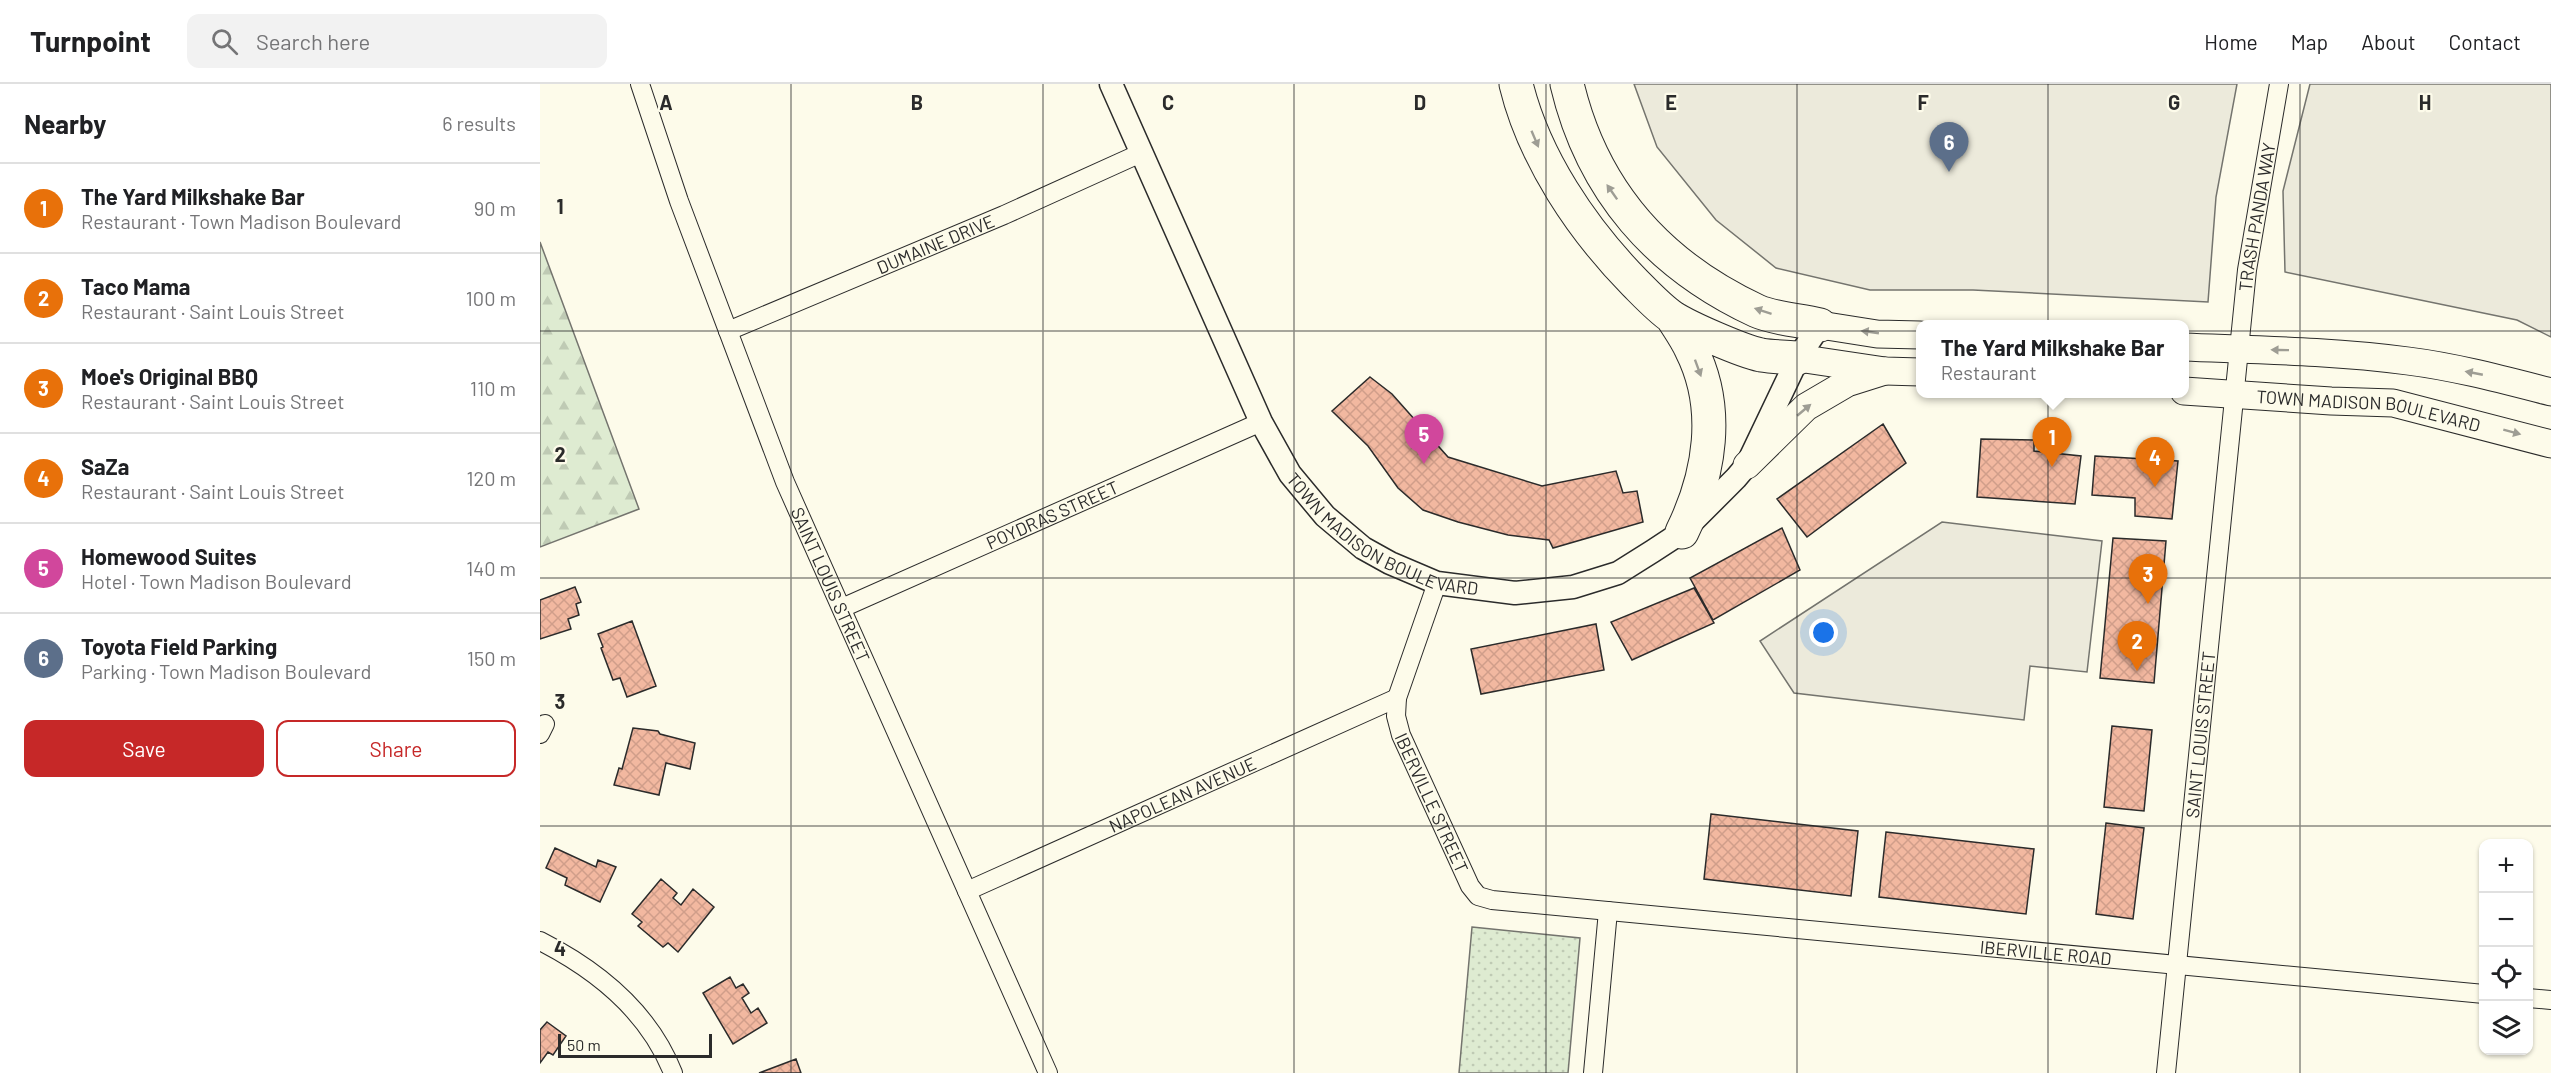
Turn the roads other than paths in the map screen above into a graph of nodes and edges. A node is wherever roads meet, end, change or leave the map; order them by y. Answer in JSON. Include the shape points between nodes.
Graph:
{"nodes":[{"id":1,"x":640,"y":84,"type":"edge"},
{"id":2,"x":1111,"y":84,"type":"edge"},
{"id":3,"x":1516,"y":84,"type":"edge"},
{"id":4,"x":1567,"y":84,"type":"edge"},
{"id":5,"x":2279,"y":84,"type":"edge"},
{"id":6,"x":1141,"y":153,"type":"junction"},
{"id":7,"x":1672,"y":317,"type":"junction"},
{"id":8,"x":1820,"y":325,"type":"junction"},
{"id":9,"x":728,"y":331,"type":"junction"},
{"id":10,"x":1916,"y":335,"type":"edge"},
{"id":11,"x":2189,"y":347,"type":"edge"},
{"id":12,"x":2239,"y":350,"type":"junction"},
{"id":13,"x":1798,"y":358,"type":"junction"},
{"id":14,"x":1885,"y":370,"type":"junction"},
{"id":15,"x":1916,"y":372,"type":"edge"},
{"id":16,"x":2189,"y":391,"type":"edge"},
{"id":17,"x":2551,"y":392,"type":"edge"},
{"id":18,"x":2234,"y":395,"type":"junction"},
{"id":19,"x":1261,"y":422,"type":"junction"},
{"id":20,"x":2551,"y":444,"type":"edge"},
{"id":21,"x":1747,"y":465,"type":"junction"},
{"id":22,"x":1682,"y":532,"type":"junction"},
{"id":23,"x":1437,"y":583,"type":"junction"},
{"id":24,"x":842,"y":608,"type":"junction"},
{"id":25,"x":1397,"y":698,"type":"junction"},
{"id":26,"x":967,"y":891,"type":"junction"},
{"id":27,"x":1608,"y":910,"type":"junction"},
{"id":28,"x":540,"y":941,"type":"edge"},
{"id":29,"x":2176,"y":965,"type":"junction"},
{"id":30,"x":2479,"y":994,"type":"edge"},
{"id":31,"x":2533,"y":998,"type":"edge"},
{"id":32,"x":2551,"y":1000,"type":"edge"},
{"id":33,"x":673,"y":1073,"type":"edge"},
{"id":34,"x":1048,"y":1073,"type":"edge"},
{"id":35,"x":1593,"y":1073,"type":"edge"},
{"id":36,"x":2166,"y":1073,"type":"edge"}],
"edges":[{"from":1,"to":9,"type":"street","name":"SAINT LOUIS STREET"},
{"from":2,"to":6,"type":"street","name":"TOWN MADISON BOULEVARD"},
{"from":3,"to":7,"type":"highway","one_way":true,"via":[[1536,143],[1568,198],[1606,253]]},
{"from":8,"to":4,"type":"highway","one_way":true,"via":[[1759,312],[1719,290],[1677,261],[1635,222],[1591,158]]},
{"from":5,"to":12,"type":"street","name":"TRASH PANDA WAY","via":[[2247,270]]},
{"from":6,"to":9,"type":"street","name":"DUMAINE DRIVE"},
{"from":6,"to":19,"type":"street","name":"TOWN MADISON BOULEVARD"},
{"from":7,"to":13,"type":"highway","via":[[1759,355]]},
{"from":7,"to":22,"type":"highway","one_way":true,"via":[[1692,350],[1710,422],[1704,475]]},
{"from":10,"to":8,"type":"main road","one_way":true},
{"from":8,"to":13,"type":"street","name":"TOWN MADISON BOULEVARD"},
{"from":9,"to":24,"type":"street","name":"SAINT LOUIS STREET","via":[[785,482]]},
{"from":11,"to":12,"type":"main road"},
{"from":17,"to":12,"type":"main road","one_way":true,"via":[[2409,361],[2297,350]]},
{"from":12,"to":18,"type":"street","name":"TRASH PANDA WAY"},
{"from":13,"to":14,"type":"main road"},
{"from":13,"to":21,"type":"street","name":"TOWN MADISON BOULEVARD"},
{"from":14,"to":15,"type":"main road"},
{"from":21,"to":14,"type":"main road","one_way":true,"via":[[1806,407],[1847,383]]},
{"from":16,"to":18,"type":"main road","name":"TOWN MADISON BOULEVARD"},
{"from":18,"to":20,"type":"main road","name":"TOWN MADISON BOULEVARD","one_way":true,"via":[[2393,403]]},
{"from":18,"to":29,"type":"street","name":"SAINT LOUIS STREET"},
{"from":19,"to":23,"type":"street","name":"TOWN MADISON BOULEVARD","via":[[1290,474],[1326,516],[1363,548]]},
{"from":19,"to":24,"type":"street","name":"POYDRAS STREET"},
{"from":21,"to":22,"type":"street","name":"TOWN MADISON BOULEVARD"},
{"from":22,"to":23,"type":"street","name":"TOWN MADISON BOULEVARD","via":[[1618,573],[1573,587],[1515,593]]},
{"from":23,"to":25,"type":"street","name":"IBERVILLE STREET"},
{"from":24,"to":26,"type":"street","name":"SAINT LOUIS STREET"},
{"from":25,"to":26,"type":"street","name":"NAPOLEAN AVENUE"},
{"from":25,"to":27,"type":"street","name":"IBERVILLE STREET","via":[[1401,735],[1478,896]]},
{"from":26,"to":34,"type":"street","name":"SAINT LOUIS STREET"},
{"from":27,"to":29,"type":"street","name":"IBERVILLE ROAD"},
{"from":27,"to":35,"type":"street"},
{"from":28,"to":33,"type":"street","via":[[580,962],[614,990],[642,1018]]},
{"from":29,"to":30,"type":"street","name":"IBERVILLE ROAD"},
{"from":29,"to":36,"type":"street","name":"SAINT LOUIS STREET"},
{"from":31,"to":32,"type":"street"}]}
